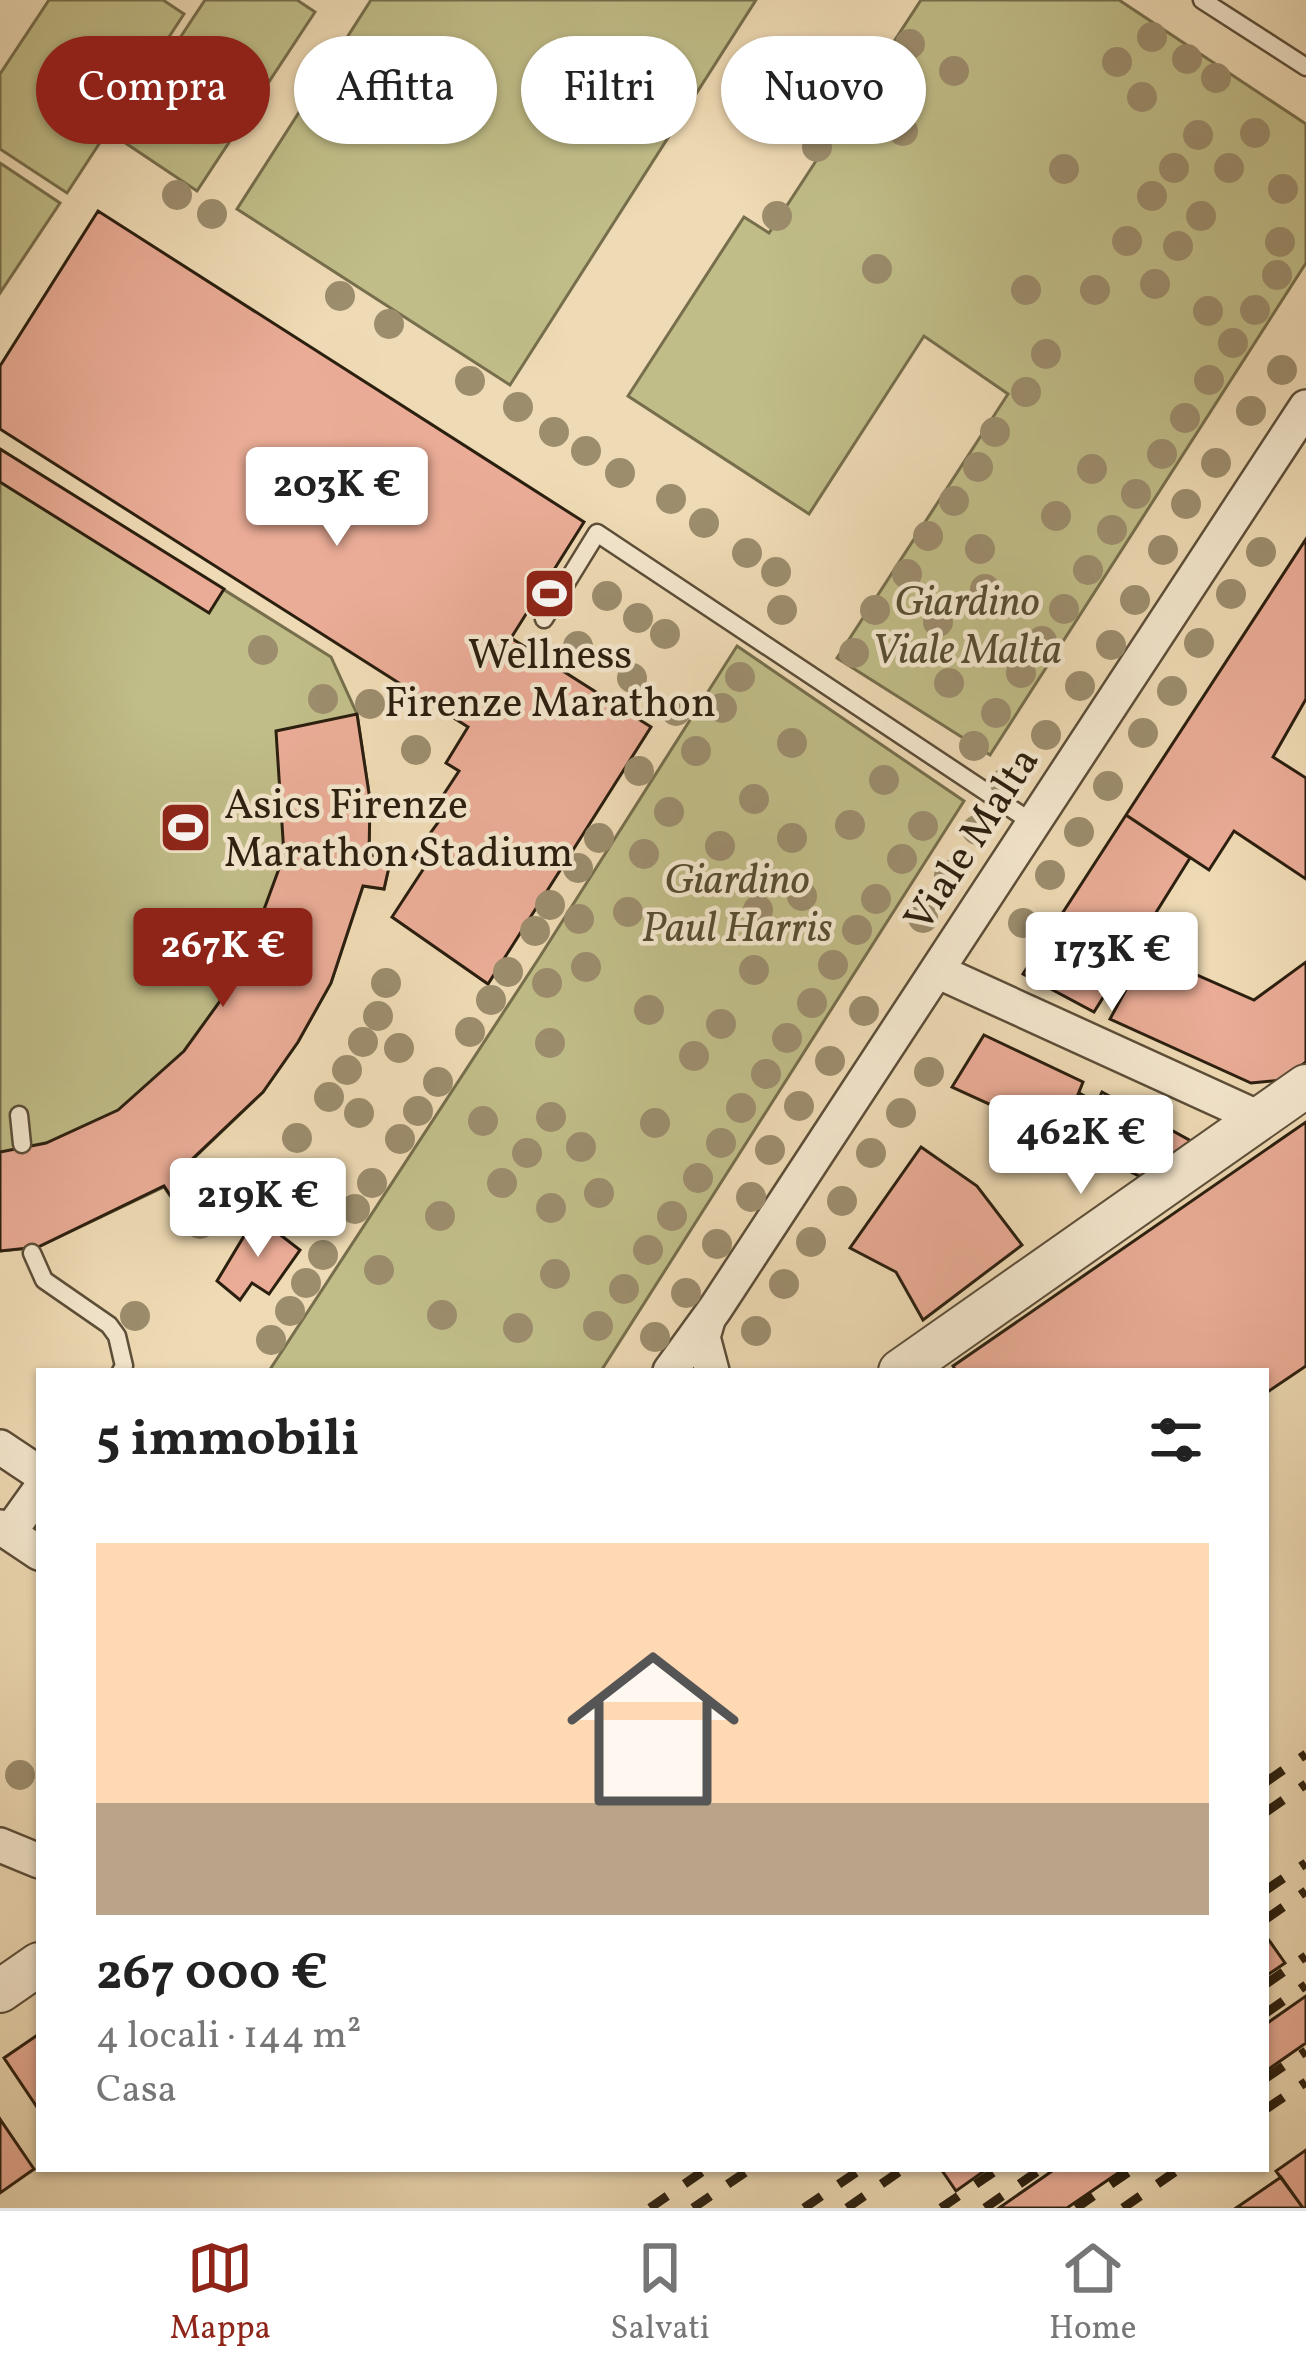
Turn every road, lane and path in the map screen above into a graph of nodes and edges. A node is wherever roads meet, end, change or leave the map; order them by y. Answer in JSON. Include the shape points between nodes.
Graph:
{"nodes":[{"id":1,"x":1202,"y":0,"type":"edge"},
{"id":2,"x":1306,"y":67,"type":"edge"},
{"id":3,"x":1306,"y":407,"type":"edge"},
{"id":4,"x":544,"y":620,"type":"dead end"},
{"id":5,"x":1033,"y":824,"type":"junction"},
{"id":6,"x":937,"y":971,"type":"junction"},
{"id":7,"x":1306,"y":1086,"type":"edge"},
{"id":8,"x":20,"y":1115,"type":"dead end"},
{"id":9,"x":1259,"y":1118,"type":"junction"},
{"id":10,"x":22,"y":1144,"type":"dead end"},
{"id":11,"x":32,"y":1253,"type":"dead end"},
{"id":12,"x":708,"y":1319,"type":"junction"},
{"id":13,"x":123,"y":1368,"type":"edge"},
{"id":14,"x":672,"y":1368,"type":"edge"},
{"id":15,"x":711,"y":1368,"type":"edge"},
{"id":16,"x":903,"y":1368,"type":"edge"},
{"id":17,"x":0,"y":1448,"type":"edge"},
{"id":18,"x":36,"y":1471,"type":"edge"},
{"id":19,"x":36,"y":1495,"type":"edge"},
{"id":20,"x":3,"y":1536,"type":"edge"},
{"id":21,"x":36,"y":1552,"type":"edge"},
{"id":22,"x":0,"y":1845,"type":"edge"},
{"id":23,"x":36,"y":1860,"type":"edge"},
{"id":24,"x":36,"y":1966,"type":"edge"},
{"id":25,"x":0,"y":1991,"type":"edge"}],
"edges":[{"from":1,"to":2,"type":"lane"},
{"from":3,"to":5,"type":"street","name":"Viale Malta"},
{"from":4,"to":5,"type":"lane","via":[[597,533]]},
{"from":5,"to":6,"type":"street","name":"Viale Malta"},
{"from":6,"to":9,"type":"street"},
{"from":6,"to":12,"type":"street","name":"Viale Malta"},
{"from":7,"to":9,"type":"street"},
{"from":8,"to":10,"type":"lane"},
{"from":9,"to":16,"type":"street"},
{"from":11,"to":13,"type":"lane","via":[[44,1280],[109,1325]]},
{"from":12,"to":14,"type":"street","name":"Viale Malta"},
{"from":12,"to":15,"type":"street","via":[[703,1337]]},
{"from":17,"to":18,"type":"street"},
{"from":19,"to":20,"type":"street"},
{"from":20,"to":21,"type":"street"},
{"from":22,"to":23,"type":"street"},
{"from":24,"to":25,"type":"street"}]}
